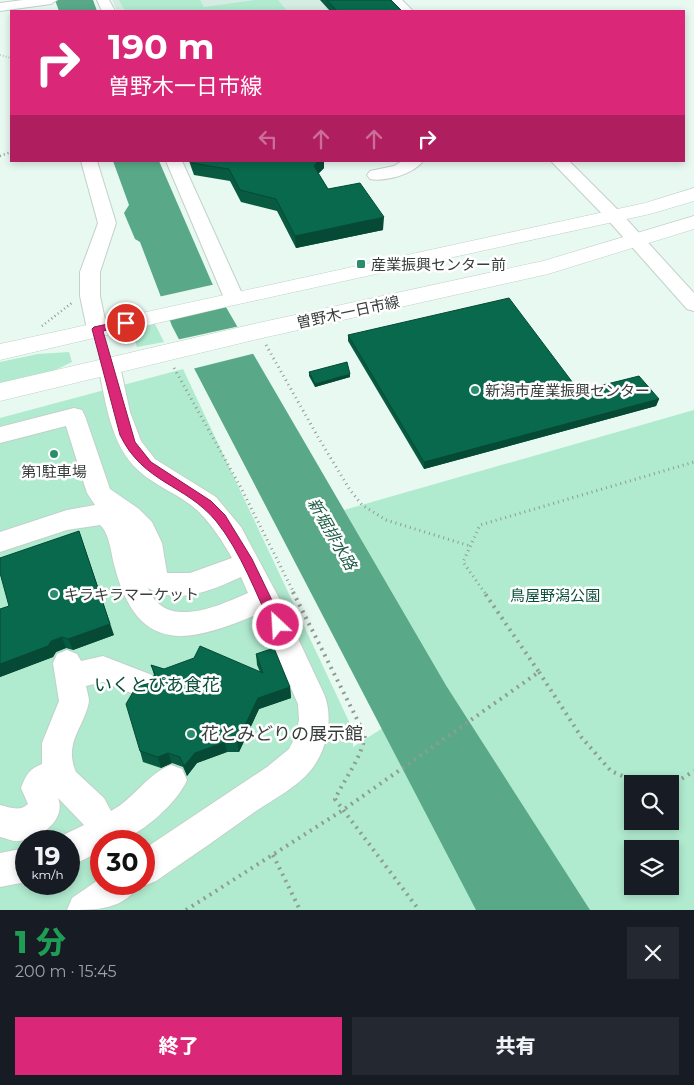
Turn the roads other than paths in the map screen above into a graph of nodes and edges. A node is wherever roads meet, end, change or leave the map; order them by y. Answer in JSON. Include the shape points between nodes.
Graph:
{"nodes":[{"id":1,"x":51,"y":0,"type":"edge"},
{"id":2,"x":395,"y":0,"type":"edge"},
{"id":3,"x":37,"y":4,"type":"edge"},
{"id":4,"x":0,"y":7,"type":"edge"},
{"id":5,"x":405,"y":10,"type":"edge"},
{"id":6,"x":89,"y":162,"type":"edge"},
{"id":7,"x":174,"y":162,"type":"edge"},
{"id":8,"x":413,"y":162,"type":"edge"},
{"id":9,"x":560,"y":162,"type":"edge"},
{"id":10,"x":376,"y":174,"type":"dead end"},
{"id":11,"x":694,"y":194,"type":"edge"},
{"id":12,"x":614,"y":216,"type":"junction"},
{"id":13,"x":694,"y":222,"type":"edge"},
{"id":14,"x":635,"y":242,"type":"junction"},
{"id":15,"x":232,"y":298,"type":"junction"},
{"id":16,"x":694,"y":305,"type":"edge"},
{"id":17,"x":101,"y":346,"type":"junction"},
{"id":18,"x":0,"y":352,"type":"edge"},
{"id":19,"x":0,"y":358,"type":"edge"},
{"id":20,"x":0,"y":392,"type":"edge"},
{"id":21,"x":0,"y":435,"type":"edge"},
{"id":22,"x":0,"y":542,"type":"edge"},
{"id":23,"x":248,"y":563,"type":"junction"},
{"id":24,"x":188,"y":585,"type":"junction"},
{"id":25,"x":265,"y":598,"type":"junction"},
{"id":26,"x":196,"y":623,"type":"junction"},
{"id":27,"x":142,"y":684,"type":"edge"},
{"id":28,"x":60,"y":773,"type":"junction"},
{"id":29,"x":171,"y":780,"type":"dead end"},
{"id":30,"x":0,"y":821,"type":"edge"},
{"id":31,"x":103,"y":830,"type":"edge"},
{"id":32,"x":108,"y":830,"type":"edge"},
{"id":33,"x":155,"y":862,"type":"edge"},
{"id":34,"x":15,"y":867,"type":"edge"},
{"id":35,"x":0,"y":870,"type":"edge"},
{"id":36,"x":106,"y":895,"type":"edge"},
{"id":37,"x":84,"y":910,"type":"edge"}],
"edges":[{"from":1,"to":3,"type":"street"},
{"from":2,"to":5,"type":"street"},
{"from":3,"to":4,"type":"street"},
{"from":6,"to":17,"type":"street","via":[[107,222],[92,264],[90,296]]},
{"from":7,"to":15,"type":"street"},
{"from":8,"to":10,"type":"street","via":[[399,170]]},
{"from":9,"to":12,"type":"street"},
{"from":11,"to":12,"type":"main road"},
{"from":12,"to":14,"type":"street"},
{"from":12,"to":15,"type":"main road"},
{"from":13,"to":14,"type":"main road","name":"曽野木一日市線"},
{"from":14,"to":16,"type":"street"},
{"from":14,"to":17,"type":"main road","name":"曽野木一日市線","via":[[548,267],[248,334],[176,347]]},
{"from":15,"to":17,"type":"main road","via":[[148,317]]},
{"from":17,"to":18,"type":"main road","name":"曽野木一日市線"},
{"from":17,"to":19,"type":"main road","via":[[59,347]]},
{"from":17,"to":20,"type":"main road","name":"曽野木一日市線","via":[[34,384]]},
{"from":17,"to":23,"type":"street","via":[[130,444],[147,465],[207,504],[232,534]]},
{"from":21,"to":24,"type":"street","via":[[74,416],[99,493],[105,501],[125,512],[140,557],[158,580],[176,587]]},
{"from":22,"to":26,"type":"street","via":[[92,514],[103,515],[110,518],[118,532],[145,608],[165,622]]},
{"from":23,"to":24,"type":"street"},
{"from":23,"to":25,"type":"street"},
{"from":24,"to":26,"type":"street","via":[[177,597],[177,609],[183,618]]},
{"from":25,"to":26,"type":"street"},
{"from":25,"to":33,"type":"street","via":[[313,704],[311,738],[300,759],[278,778]]},
{"from":27,"to":28,"type":"street","via":[[103,669],[69,670],[74,701],[57,743]]},
{"from":28,"to":30,"type":"street","via":[[38,783],[44,803],[35,820],[19,825]]},
{"from":28,"to":31,"type":"street","via":[[92,809]]},
{"from":29,"to":32,"type":"street","via":[[134,816]]},
{"from":34,"to":35,"type":"street"},
{"from":36,"to":37,"type":"street"}]}
